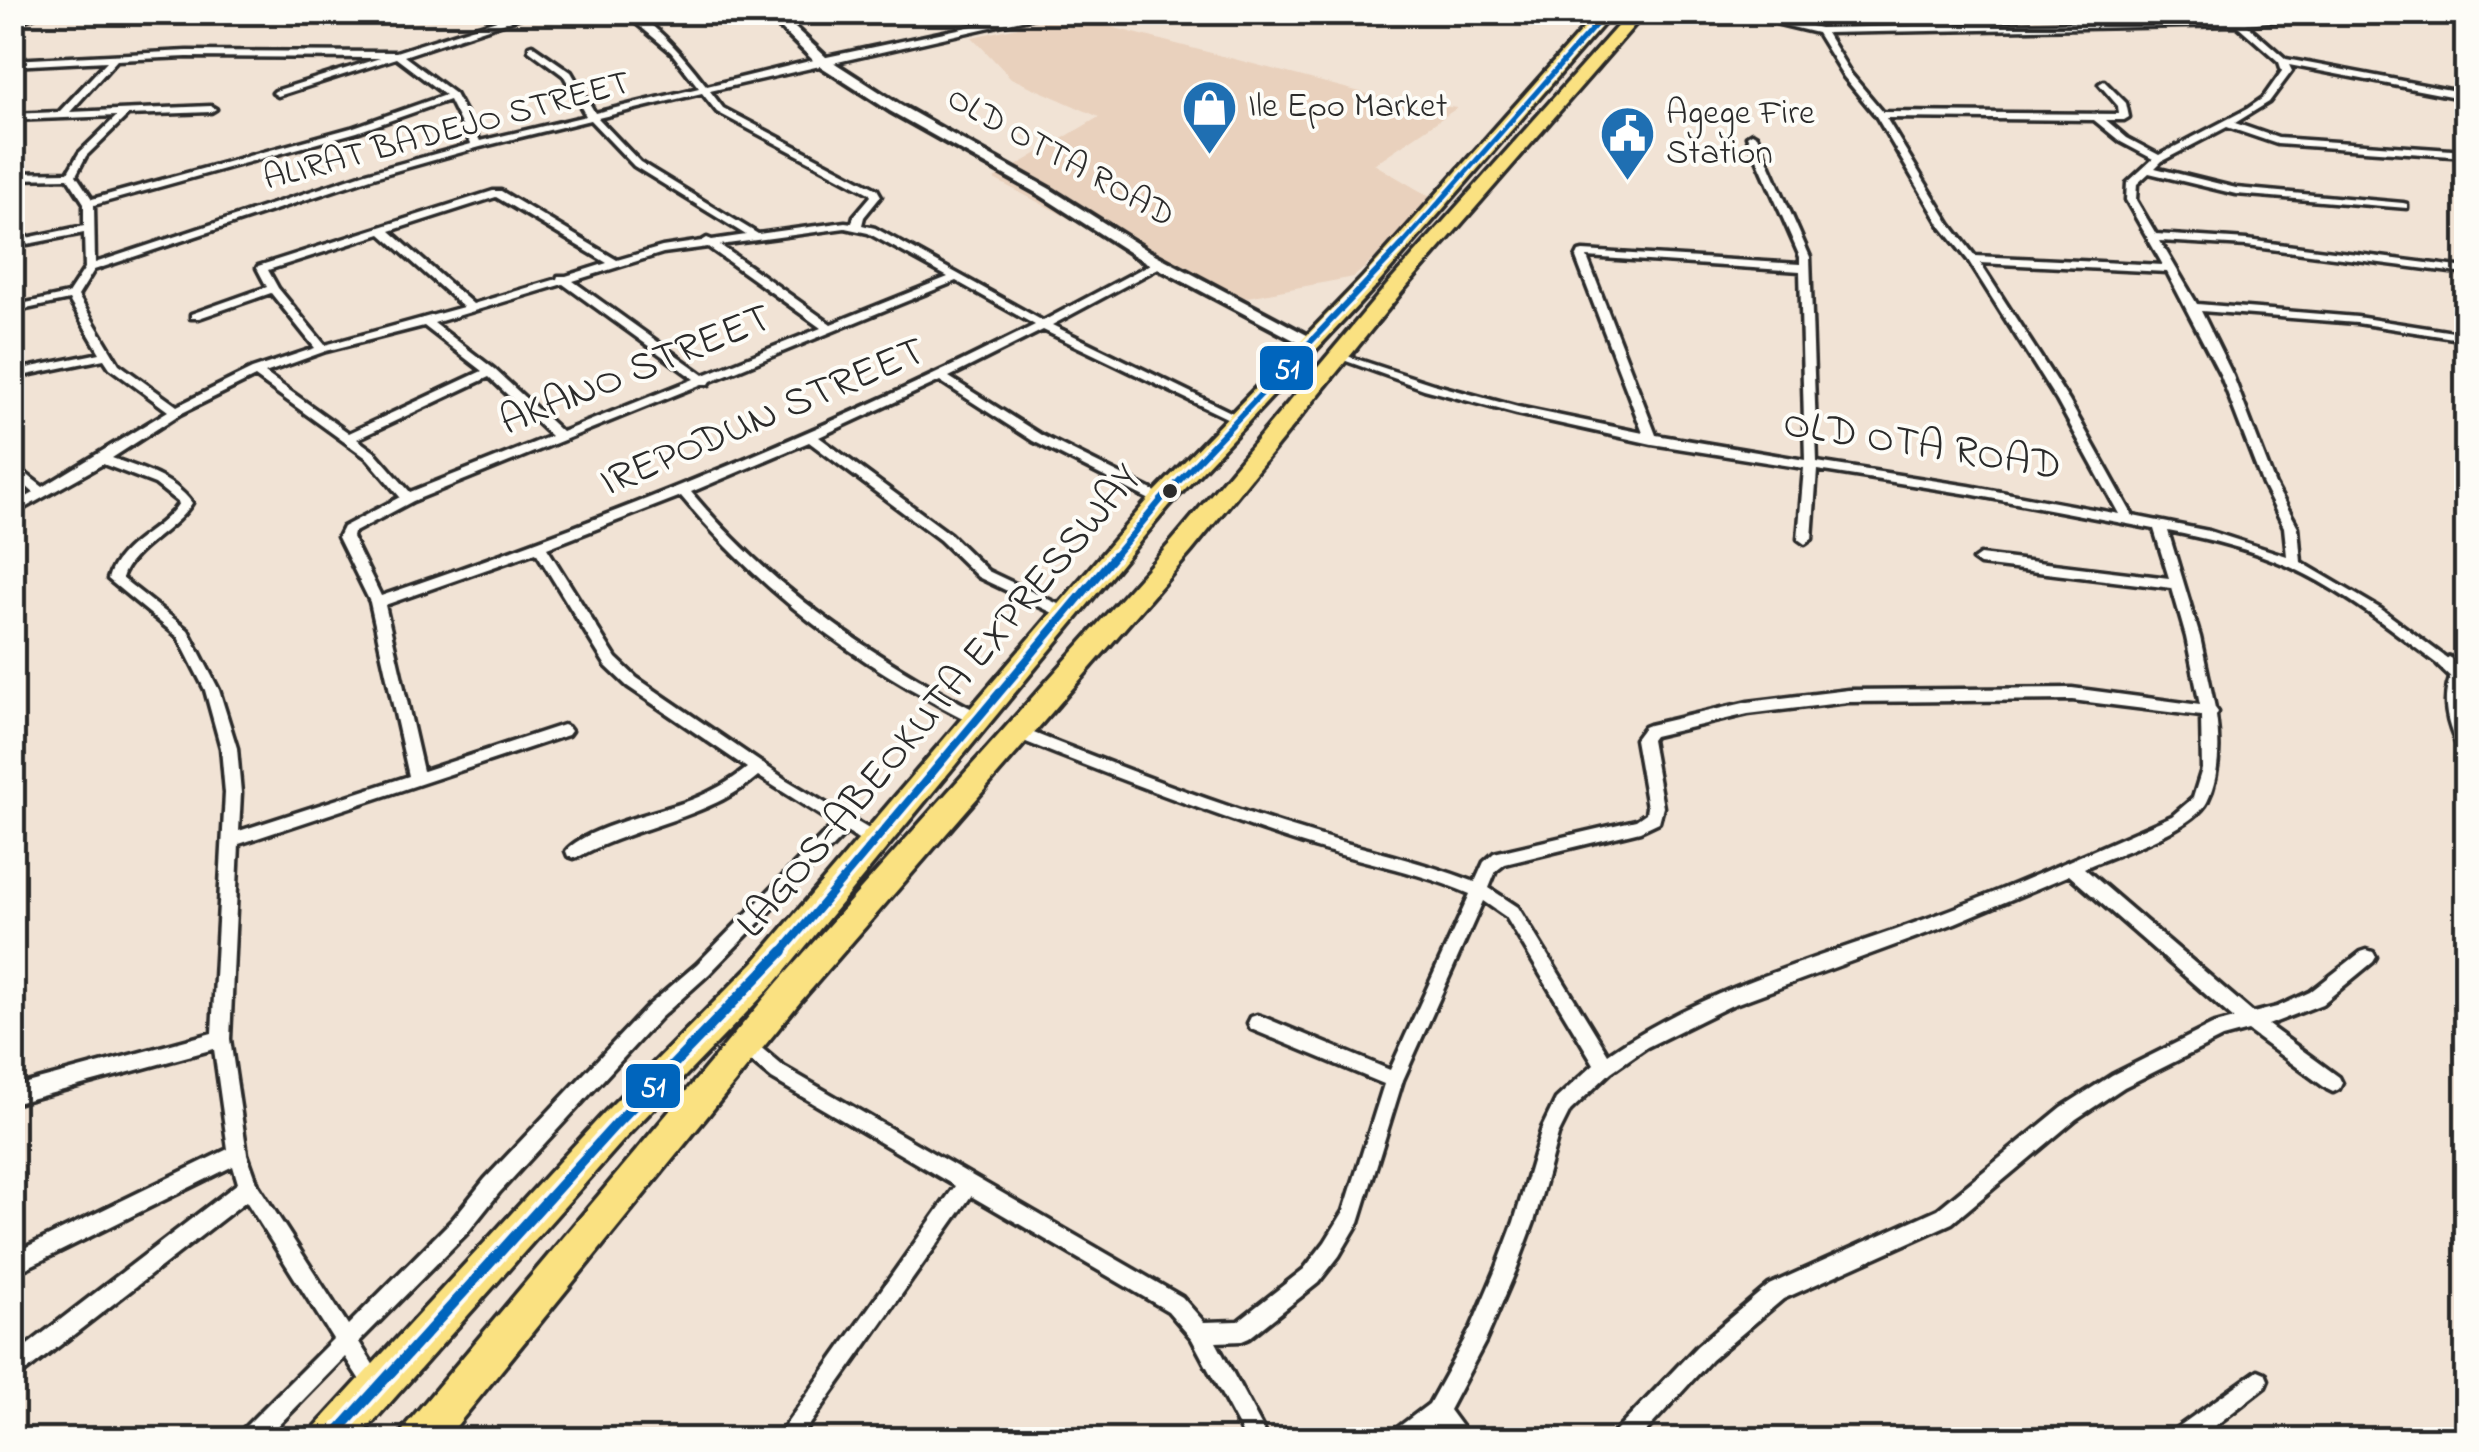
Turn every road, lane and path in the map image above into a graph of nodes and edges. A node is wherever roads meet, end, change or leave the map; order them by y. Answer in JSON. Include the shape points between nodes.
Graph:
{"nodes":[{"id":1,"x":42,"y":12,"type":"edge"},
{"id":2,"x":532,"y":12,"type":"edge"},
{"id":3,"x":627,"y":12,"type":"edge"},
{"id":4,"x":770,"y":12,"type":"edge"},
{"id":5,"x":782,"y":12,"type":"edge"},
{"id":6,"x":1052,"y":12,"type":"edge"},
{"id":7,"x":1607,"y":12,"type":"edge"},
{"id":8,"x":1639,"y":12,"type":"edge"},
{"id":9,"x":1733,"y":12,"type":"edge"},
{"id":10,"x":2016,"y":12,"type":"edge"},
{"id":11,"x":2136,"y":12,"type":"edge"},
{"id":12,"x":2367,"y":12,"type":"edge"},
{"id":13,"x":2354,"y":13,"type":"edge"},
{"id":14,"x":2239,"y":22,"type":"junction"},
{"id":15,"x":12,"y":23,"type":"edge"},
{"id":16,"x":2151,"y":24,"type":"junction"},
{"id":17,"x":2031,"y":26,"type":"junction"},
{"id":18,"x":1820,"y":31,"type":"junction"},
{"id":19,"x":532,"y":48,"type":"dead end"},
{"id":20,"x":398,"y":56,"type":"junction"},
{"id":21,"x":115,"y":57,"type":"junction"},
{"id":22,"x":829,"y":60,"type":"junction"},
{"id":23,"x":2284,"y":62,"type":"junction"},
{"id":24,"x":12,"y":63,"type":"edge"},
{"id":25,"x":2104,"y":84,"type":"dead end"},
{"id":26,"x":704,"y":91,"type":"junction"},
{"id":27,"x":278,"y":93,"type":"dead end"},
{"id":28,"x":452,"y":96,"type":"junction"},
{"id":29,"x":2466,"y":96,"type":"edge"},
{"id":30,"x":212,"y":109,"type":"dead end"},
{"id":31,"x":124,"y":114,"type":"junction"},
{"id":32,"x":1880,"y":114,"type":"junction"},
{"id":33,"x":61,"y":116,"type":"junction"},
{"id":34,"x":592,"y":116,"type":"junction"},
{"id":35,"x":12,"y":117,"type":"edge"},
{"id":36,"x":2098,"y":118,"type":"junction"},
{"id":37,"x":2229,"y":124,"type":"junction"},
{"id":38,"x":1752,"y":136,"type":"dead end"},
{"id":39,"x":477,"y":145,"type":"junction"},
{"id":40,"x":2466,"y":154,"type":"edge"},
{"id":41,"x":2159,"y":160,"type":"junction"},
{"id":42,"x":2146,"y":169,"type":"junction"},
{"id":43,"x":71,"y":175,"type":"junction"},
{"id":44,"x":12,"y":176,"type":"edge"},
{"id":45,"x":88,"y":203,"type":"junction"},
{"id":46,"x":2403,"y":206,"type":"dead end"},
{"id":47,"x":856,"y":225,"type":"junction"},
{"id":48,"x":87,"y":229,"type":"junction"},
{"id":49,"x":383,"y":230,"type":"junction"},
{"id":50,"x":754,"y":236,"type":"junction"},
{"id":51,"x":2152,"y":237,"type":"junction"},
{"id":52,"x":707,"y":241,"type":"junction"},
{"id":53,"x":12,"y":244,"type":"edge"},
{"id":54,"x":1972,"y":259,"type":"junction"},
{"id":55,"x":614,"y":263,"type":"junction"},
{"id":56,"x":1160,"y":263,"type":"junction"},
{"id":57,"x":90,"y":268,"type":"junction"},
{"id":58,"x":1805,"y":268,"type":"junction"},
{"id":59,"x":2172,"y":270,"type":"junction"},
{"id":60,"x":2464,"y":270,"type":"edge"},
{"id":61,"x":958,"y":277,"type":"junction"},
{"id":62,"x":562,"y":278,"type":"junction"},
{"id":63,"x":274,"y":289,"type":"junction"},
{"id":64,"x":72,"y":296,"type":"junction"},
{"id":65,"x":2193,"y":306,"type":"junction"},
{"id":66,"x":470,"y":307,"type":"junction"},
{"id":67,"x":12,"y":309,"type":"edge"},
{"id":68,"x":194,"y":316,"type":"dead end"},
{"id":69,"x":426,"y":322,"type":"junction"},
{"id":70,"x":1049,"y":325,"type":"junction"},
{"id":71,"x":828,"y":328,"type":"junction"},
{"id":72,"x":2466,"y":337,"type":"edge"},
{"id":73,"x":1318,"y":338,"type":"junction"},
{"id":74,"x":322,"y":349,"type":"junction"},
{"id":75,"x":105,"y":354,"type":"junction"},
{"id":76,"x":1340,"y":357,"type":"junction"},
{"id":77,"x":256,"y":372,"type":"junction"},
{"id":78,"x":490,"y":372,"type":"junction"},
{"id":79,"x":12,"y":375,"type":"edge"},
{"id":80,"x":941,"y":377,"type":"junction"},
{"id":81,"x":705,"y":381,"type":"junction"},
{"id":82,"x":176,"y":412,"type":"junction"},
{"id":83,"x":1238,"y":418,"type":"junction"},
{"id":84,"x":559,"y":436,"type":"junction"},
{"id":85,"x":810,"y":436,"type":"junction"},
{"id":86,"x":349,"y":438,"type":"junction"},
{"id":87,"x":1652,"y":440,"type":"junction"},
{"id":88,"x":102,"y":459,"type":"junction"},
{"id":89,"x":1811,"y":465,"type":"junction"},
{"id":90,"x":12,"y":467,"type":"edge"},
{"id":91,"x":683,"y":490,"type":"junction"},
{"id":92,"x":43,"y":494,"type":"junction"},
{"id":93,"x":408,"y":498,"type":"junction"},
{"id":94,"x":1161,"y":500,"type":"junction"},
{"id":95,"x":12,"y":511,"type":"edge"},
{"id":96,"x":2129,"y":520,"type":"junction"},
{"id":97,"x":2160,"y":526,"type":"junction"},
{"id":98,"x":1805,"y":539,"type":"dead end"},
{"id":99,"x":542,"y":548,"type":"junction"},
{"id":100,"x":1980,"y":560,"type":"dead end"},
{"id":101,"x":2295,"y":564,"type":"junction"},
{"id":102,"x":2175,"y":584,"type":"junction"},
{"id":103,"x":378,"y":602,"type":"junction"},
{"id":104,"x":1068,"y":614,"type":"junction"},
{"id":105,"x":2458,"y":672,"type":"edge"},
{"id":106,"x":2211,"y":712,"type":"junction"},
{"id":107,"x":977,"y":718,"type":"junction"},
{"id":108,"x":563,"y":732,"type":"dead end"},
{"id":109,"x":1016,"y":732,"type":"junction"},
{"id":110,"x":2466,"y":750,"type":"edge"},
{"id":111,"x":758,"y":768,"type":"junction"},
{"id":112,"x":417,"y":778,"type":"junction"},
{"id":113,"x":12,"y":794,"type":"edge"},
{"id":114,"x":12,"y":817,"type":"edge"},
{"id":115,"x":845,"y":823,"type":"junction"},
{"id":116,"x":232,"y":840,"type":"junction"},
{"id":117,"x":873,"y":840,"type":"junction"},
{"id":118,"x":574,"y":851,"type":"dead end"},
{"id":119,"x":2071,"y":867,"type":"junction"},
{"id":120,"x":1478,"y":887,"type":"junction"},
{"id":121,"x":2367,"y":957,"type":"dead end"},
{"id":122,"x":777,"y":982,"type":"junction"},
{"id":123,"x":2249,"y":1020,"type":"junction"},
{"id":124,"x":1257,"y":1023,"type":"dead end"},
{"id":125,"x":221,"y":1039,"type":"junction"},
{"id":126,"x":746,"y":1046,"type":"junction"},
{"id":127,"x":1605,"y":1066,"type":"junction"},
{"id":128,"x":1394,"y":1080,"type":"junction"},
{"id":129,"x":2333,"y":1082,"type":"dead end"},
{"id":130,"x":12,"y":1096,"type":"edge"},
{"id":131,"x":238,"y":1154,"type":"junction"},
{"id":132,"x":968,"y":1184,"type":"junction"},
{"id":133,"x":249,"y":1188,"type":"junction"},
{"id":134,"x":12,"y":1265,"type":"edge"},
{"id":135,"x":1199,"y":1332,"type":"junction"},
{"id":136,"x":346,"y":1342,"type":"junction"},
{"id":137,"x":12,"y":1370,"type":"edge"},
{"id":138,"x":2258,"y":1380,"type":"dead end"},
{"id":139,"x":376,"y":1387,"type":"junction"},
{"id":140,"x":1437,"y":1412,"type":"junction"},
{"id":141,"x":248,"y":1440,"type":"edge"},
{"id":142,"x":330,"y":1440,"type":"edge"},
{"id":143,"x":419,"y":1440,"type":"edge"},
{"id":144,"x":786,"y":1440,"type":"edge"},
{"id":145,"x":1258,"y":1440,"type":"edge"},
{"id":146,"x":1400,"y":1440,"type":"edge"},
{"id":147,"x":1460,"y":1440,"type":"edge"},
{"id":148,"x":1623,"y":1440,"type":"edge"},
{"id":149,"x":2180,"y":1440,"type":"edge"}],
"edges":[{"from":1,"to":15,"type":"street"},
{"from":2,"to":20,"type":"street"},
{"from":3,"to":26,"type":"street","via":[[658,34]]},
{"from":4,"to":22,"type":"main road","name":"OLD OTTA ROAD"},
{"from":5,"to":22,"type":"main road","name":"OLD OTTA ROAD"},
{"from":6,"to":22,"type":"street","name":"ALIRAT BADEJO STREET"},
{"from":7,"to":73,"type":"highway","name":"LAGOS-ABEOKUTA EXPRESSWAY"},
{"from":8,"to":76,"type":"highway","name":"LAGOS-ABEOKUTA EXPRESSWAY"},
{"from":9,"to":18,"type":"street"},
{"from":10,"to":17,"type":"street"},
{"from":11,"to":16,"type":"street"},
{"from":12,"to":13,"type":"street"},
{"from":13,"to":14,"type":"street"},
{"from":14,"to":16,"type":"street"},
{"from":14,"to":23,"type":"street"},
{"from":16,"to":17,"type":"street"},
{"from":17,"to":18,"type":"street"},
{"from":18,"to":32,"type":"street"},
{"from":19,"to":34,"type":"street","via":[[568,74]]},
{"from":20,"to":21,"type":"street"},
{"from":20,"to":27,"type":"street"},
{"from":20,"to":28,"type":"street"},
{"from":21,"to":24,"type":"street"},
{"from":21,"to":33,"type":"street"},
{"from":22,"to":26,"type":"street","name":"ALIRAT BADEJO STREET"},
{"from":22,"to":56,"type":"main road","via":[[895,108]]},
{"from":22,"to":73,"type":"main road","name":"OLD OTTA ROAD"},
{"from":23,"to":29,"type":"street"},
{"from":23,"to":37,"type":"street","via":[[2287,71],[2272,93]]},
{"from":25,"to":36,"type":"street","via":[[2123,105],[2124,117]]},
{"from":26,"to":34,"type":"street","name":"ALIRAT BADEJO STREET"},
{"from":26,"to":47,"type":"street","via":[[743,124],[873,191]]},
{"from":28,"to":39,"type":"street"},
{"from":28,"to":45,"type":"street"},
{"from":30,"to":31,"type":"street"},
{"from":31,"to":33,"type":"street"},
{"from":31,"to":43,"type":"street"},
{"from":32,"to":36,"type":"street"},
{"from":32,"to":54,"type":"street"},
{"from":33,"to":35,"type":"street"},
{"from":34,"to":39,"type":"street","name":"ALIRAT BADEJO STREET"},
{"from":34,"to":50,"type":"street","via":[[645,170]]},
{"from":36,"to":41,"type":"street"},
{"from":37,"to":40,"type":"street","via":[[2277,140]]},
{"from":37,"to":41,"type":"street"},
{"from":38,"to":58,"type":"street"},
{"from":39,"to":57,"type":"street","name":"ALIRAT BADEJO STREET"},
{"from":41,"to":42,"type":"street"},
{"from":42,"to":46,"type":"street","via":[[2248,193]]},
{"from":42,"to":51,"type":"street","via":[[2132,183],[2131,200]]},
{"from":43,"to":44,"type":"street"},
{"from":43,"to":45,"type":"street"},
{"from":45,"to":48,"type":"street"},
{"from":47,"to":50,"type":"street"},
{"from":47,"to":61,"type":"street"},
{"from":48,"to":53,"type":"street"},
{"from":48,"to":57,"type":"street"},
{"from":49,"to":55,"type":"street","via":[[498,193]]},
{"from":49,"to":63,"type":"street","via":[[262,268]]},
{"from":49,"to":66,"type":"street"},
{"from":50,"to":52,"type":"street"},
{"from":51,"to":59,"type":"street"},
{"from":51,"to":60,"type":"street"},
{"from":52,"to":55,"type":"street"},
{"from":52,"to":71,"type":"street"},
{"from":54,"to":59,"type":"street"},
{"from":54,"to":96,"type":"street","via":[[2063,400]]},
{"from":55,"to":62,"type":"street"},
{"from":56,"to":70,"type":"street","name":"IREPODUN STREET"},
{"from":56,"to":73,"type":"main road"},
{"from":57,"to":64,"type":"street"},
{"from":58,"to":87,"type":"street","via":[[1583,254]]},
{"from":58,"to":89,"type":"street"},
{"from":59,"to":65,"type":"street"},
{"from":61,"to":70,"type":"street"},
{"from":61,"to":71,"type":"street","name":"AKANO STREET"},
{"from":62,"to":66,"type":"street"},
{"from":62,"to":81,"type":"street"},
{"from":63,"to":68,"type":"street"},
{"from":63,"to":74,"type":"street"},
{"from":64,"to":67,"type":"street"},
{"from":64,"to":75,"type":"street"},
{"from":65,"to":72,"type":"street"},
{"from":65,"to":101,"type":"street","via":[[2291,527]]},
{"from":66,"to":69,"type":"street"},
{"from":69,"to":74,"type":"street"},
{"from":69,"to":78,"type":"street"},
{"from":70,"to":80,"type":"street","name":"IREPODUN STREET"},
{"from":70,"to":83,"type":"street"},
{"from":71,"to":81,"type":"street","name":"AKANO STREET"},
{"from":73,"to":83,"type":"highway","name":"LAGOS-ABEOKUTA EXPRESSWAY"},
{"from":74,"to":77,"type":"street"},
{"from":75,"to":79,"type":"street"},
{"from":75,"to":82,"type":"street"},
{"from":76,"to":87,"type":"street","name":"OLD OTA ROAD","via":[[1504,409]]},
{"from":76,"to":109,"type":"highway","name":"LAGOS-ABEOKUTA EXPRESSWAY"},
{"from":77,"to":82,"type":"street"},
{"from":77,"to":86,"type":"street"},
{"from":78,"to":84,"type":"street"},
{"from":78,"to":86,"type":"street"},
{"from":80,"to":85,"type":"street","name":"IREPODUN STREET"},
{"from":80,"to":94,"type":"street","via":[[1037,438]]},
{"from":81,"to":84,"type":"street","name":"AKANO STREET"},
{"from":82,"to":88,"type":"street"},
{"from":83,"to":94,"type":"highway","name":"LAGOS-ABEOKUTA EXPRESSWAY"},
{"from":84,"to":93,"type":"street","name":"AKANO STREET"},
{"from":85,"to":91,"type":"street","name":"IREPODUN STREET"},
{"from":85,"to":104,"type":"street","via":[[984,574]]},
{"from":86,"to":93,"type":"street"},
{"from":87,"to":89,"type":"street","name":"OLD OTA ROAD"},
{"from":88,"to":92,"type":"street"},
{"from":88,"to":116,"type":"street","via":[[170,488],[186,503],[122,562],[115,579],[183,634],[212,690],[228,748]]},
{"from":89,"to":96,"type":"street","name":"OLD OTA ROAD"},
{"from":89,"to":98,"type":"street"},
{"from":90,"to":92,"type":"street"},
{"from":91,"to":99,"type":"street","name":"IREPODUN STREET"},
{"from":91,"to":107,"type":"street","via":[[747,565],[799,608]]},
{"from":92,"to":95,"type":"street"},
{"from":93,"to":103,"type":"street","name":"AKANO STREET","via":[[345,534]]},
{"from":94,"to":104,"type":"highway","name":"LAGOS-ABEOKUTA EXPRESSWAY"},
{"from":96,"to":97,"type":"street","name":"OLD OTA ROAD"},
{"from":97,"to":101,"type":"street","name":"OLD OTA ROAD"},
{"from":97,"to":102,"type":"street"},
{"from":99,"to":103,"type":"street","name":"IREPODUN STREET"},
{"from":99,"to":111,"type":"street","via":[[611,662]]},
{"from":100,"to":102,"type":"street"},
{"from":101,"to":105,"type":"street","name":"OLD OTA ROAD"},
{"from":102,"to":106,"type":"street"},
{"from":103,"to":112,"type":"street"},
{"from":104,"to":107,"type":"highway","name":"LAGOS-ABEOKUTA EXPRESSWAY"},
{"from":105,"to":110,"type":"street","name":"OLD OTA ROAD","via":[[2451,699]]},
{"from":106,"to":119,"type":"street","via":[[2208,792],[2200,808]]},
{"from":106,"to":120,"type":"street","via":[[2090,694],[1848,696],[1662,725],[1643,739],[1653,817],[1500,858]]},
{"from":107,"to":117,"type":"highway","name":"LAGOS-ABEOKUTA EXPRESSWAY"},
{"from":108,"to":112,"type":"street"},
{"from":109,"to":120,"type":"street","via":[[1303,838]]},
{"from":109,"to":122,"type":"highway","name":"LAGOS-ABEOKUTA EXPRESSWAY"},
{"from":111,"to":115,"type":"street"},
{"from":111,"to":118,"type":"street","via":[[726,792],[608,832]]},
{"from":112,"to":116,"type":"street"},
{"from":113,"to":114,"type":"street"},
{"from":115,"to":117,"type":"street"},
{"from":115,"to":136,"type":"street","via":[[654,1012]]},
{"from":116,"to":125,"type":"street"},
{"from":117,"to":122,"type":"highway","name":"LAGOS-ABEOKUTA EXPRESSWAY"},
{"from":119,"to":123,"type":"street"},
{"from":119,"to":127,"type":"street","via":[[1726,999]]},
{"from":120,"to":127,"type":"street","via":[[1512,912]]},
{"from":120,"to":128,"type":"street"},
{"from":121,"to":123,"type":"street","via":[[2316,998]]},
{"from":122,"to":126,"type":"highway","name":"LAGOS-ABEOKUTA EXPRESSWAY"},
{"from":122,"to":139,"type":"highway","name":"LAGOS-ABEOKUTA EXPRESSWAY","via":[[616,1124]]},
{"from":123,"to":129,"type":"street"},
{"from":123,"to":148,"type":"street","via":[[2118,1080],[1945,1216],[1776,1292],[1704,1353]]},
{"from":124,"to":128,"type":"street"},
{"from":125,"to":130,"type":"street"},
{"from":125,"to":131,"type":"street"},
{"from":126,"to":132,"type":"street","via":[[778,1073]]},
{"from":126,"to":143,"type":"highway","name":"LAGOS-ABEOKUTA EXPRESSWAY"},
{"from":127,"to":140,"type":"street","via":[[1563,1105],[1506,1270]]},
{"from":128,"to":135,"type":"street","via":[[1352,1215],[1311,1276],[1242,1330]]},
{"from":131,"to":133,"type":"street"},
{"from":131,"to":134,"type":"street"},
{"from":132,"to":135,"type":"street","via":[[1175,1304]]},
{"from":132,"to":144,"type":"street"},
{"from":133,"to":136,"type":"street"},
{"from":133,"to":137,"type":"street"},
{"from":135,"to":145,"type":"street"},
{"from":136,"to":139,"type":"street"},
{"from":136,"to":141,"type":"street"},
{"from":138,"to":149,"type":"street"},
{"from":139,"to":142,"type":"highway","name":"LAGOS-ABEOKUTA EXPRESSWAY"},
{"from":140,"to":146,"type":"street"},
{"from":140,"to":147,"type":"street"}]}
